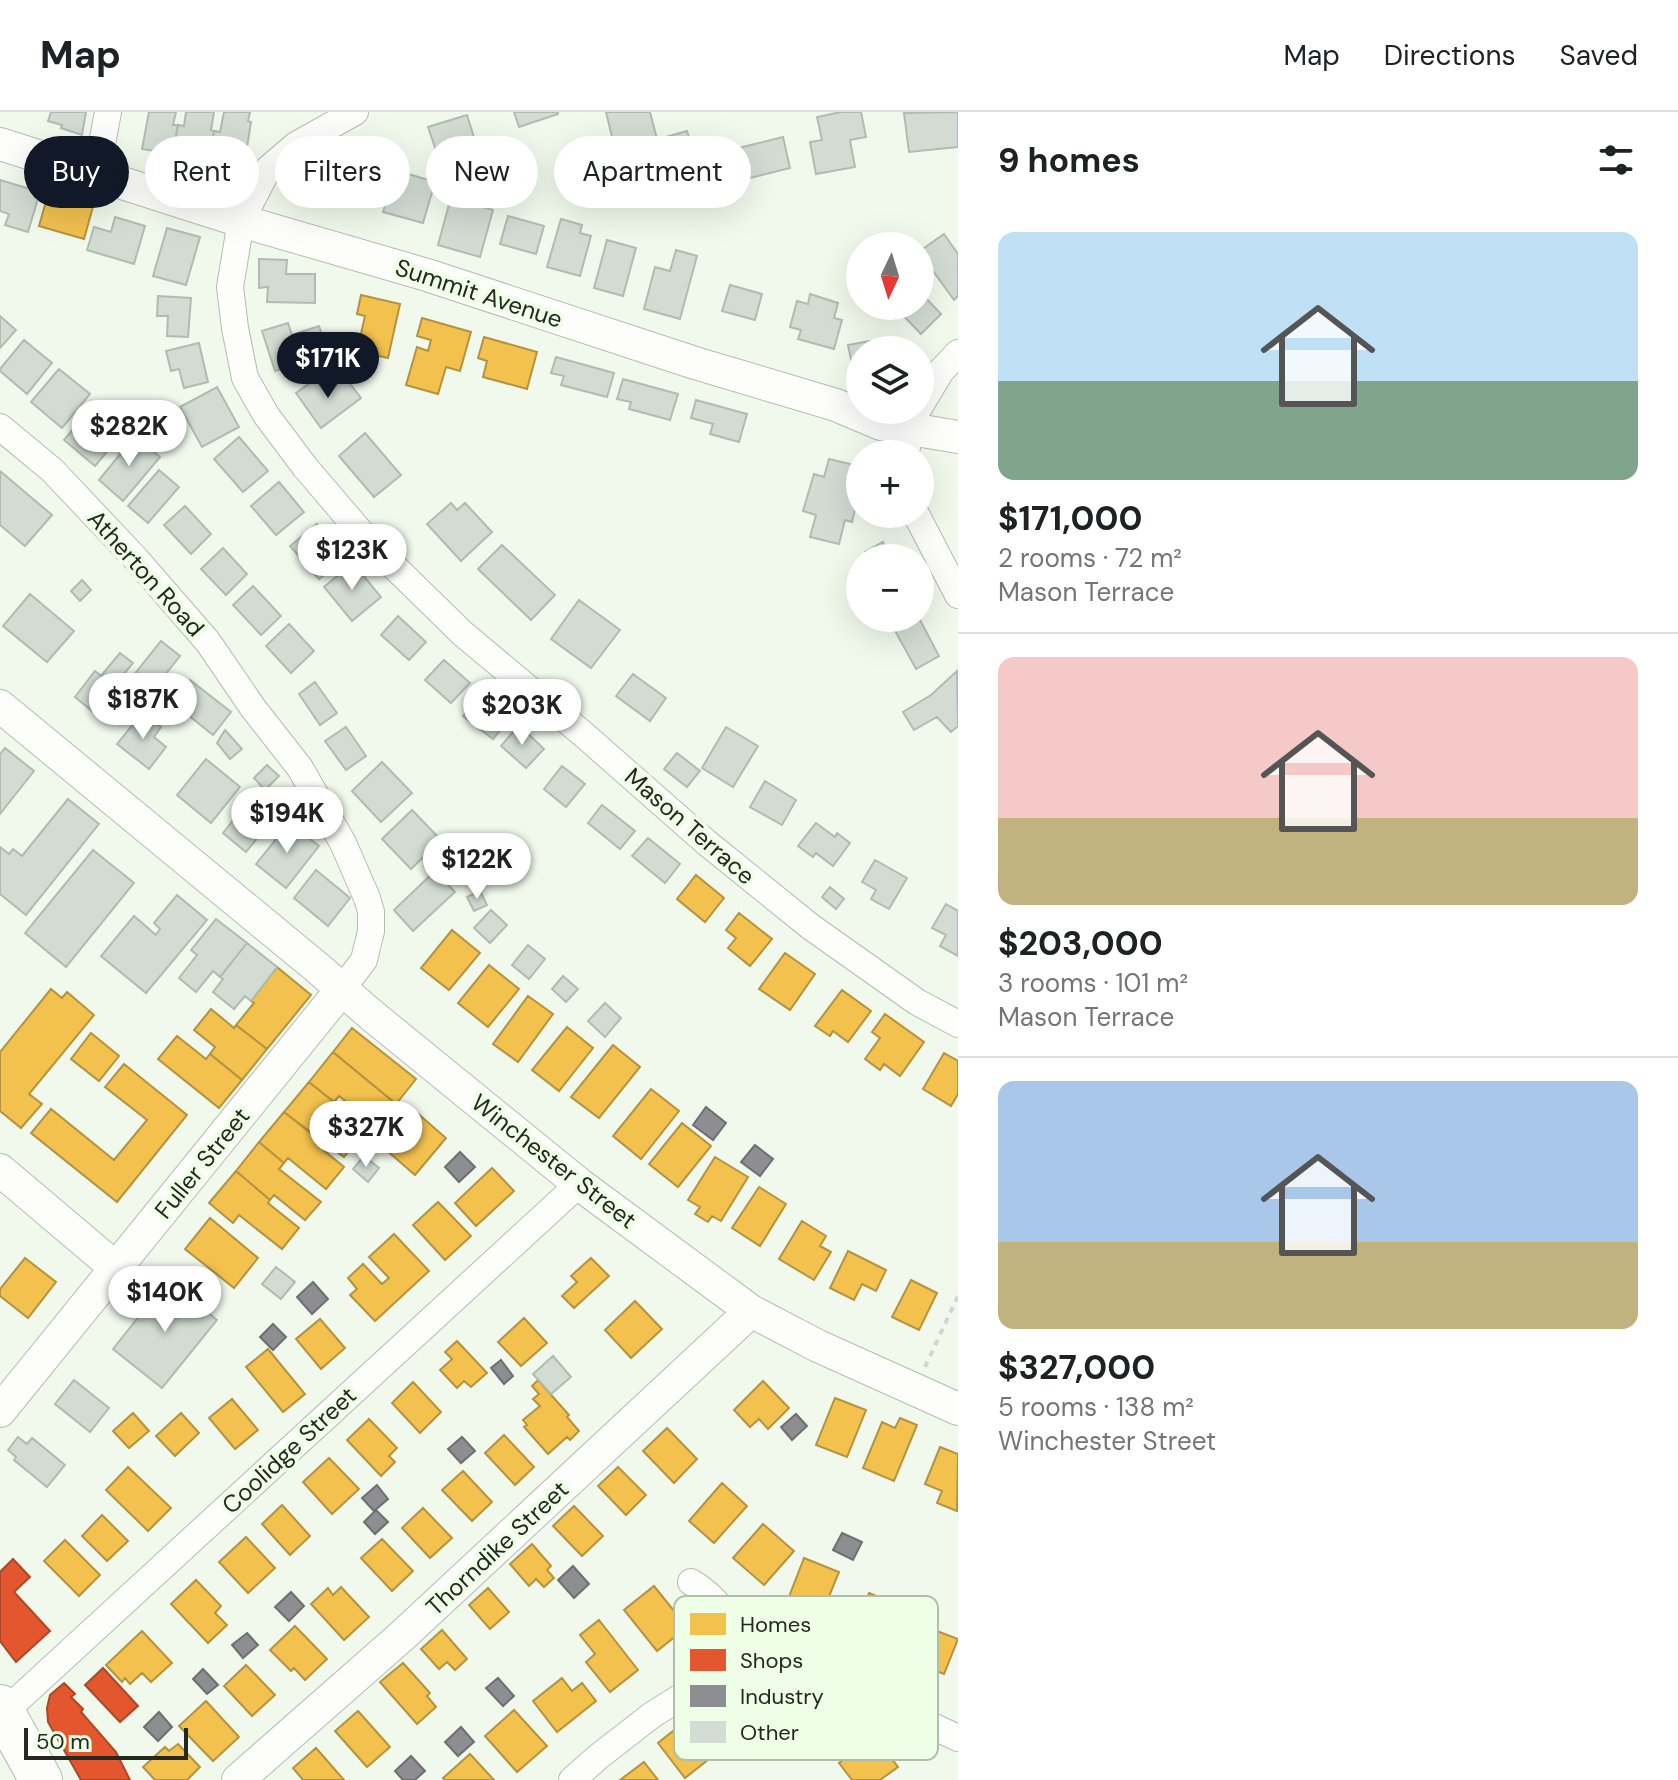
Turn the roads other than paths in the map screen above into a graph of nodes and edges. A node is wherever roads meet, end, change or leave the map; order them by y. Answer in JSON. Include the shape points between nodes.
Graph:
{"nodes":[{"id":1,"x":108,"y":112,"type":"edge"},
{"id":2,"x":355,"y":112,"type":"edge"},
{"id":3,"x":103,"y":136,"type":"edge"},
{"id":4,"x":0,"y":144,"type":"edge"},
{"id":5,"x":24,"y":152,"type":"edge"},
{"id":6,"x":129,"y":185,"type":"edge"},
{"id":7,"x":241,"y":221,"type":"junction"},
{"id":8,"x":958,"y":353,"type":"edge"},
{"id":9,"x":914,"y":425,"type":"edge"},
{"id":10,"x":0,"y":427,"type":"edge"},
{"id":11,"x":958,"y":437,"type":"edge"},
{"id":12,"x":923,"y":528,"type":"edge"},
{"id":13,"x":958,"y":595,"type":"edge"},
{"id":14,"x":0,"y":706,"type":"edge"},
{"id":15,"x":342,"y":989,"type":"junction"},
{"id":16,"x":958,"y":1024,"type":"edge"},
{"id":17,"x":0,"y":1170,"type":"edge"},
{"id":18,"x":579,"y":1184,"type":"junction"},
{"id":19,"x":117,"y":1269,"type":"junction"},
{"id":20,"x":751,"y":1311,"type":"junction"},
{"id":21,"x":958,"y":1409,"type":"edge"},
{"id":22,"x":0,"y":1411,"type":"edge"},
{"id":23,"x":691,"y":1582,"type":"dead end"},
{"id":24,"x":710,"y":1596,"type":"edge"},
{"id":25,"x":674,"y":1701,"type":"edge"},
{"id":26,"x":1,"y":1711,"type":"edge"},
{"id":27,"x":938,"y":1729,"type":"edge"},
{"id":28,"x":958,"y":1738,"type":"edge"},
{"id":29,"x":41,"y":1780,"type":"edge"},
{"id":30,"x":238,"y":1780,"type":"edge"},
{"id":31,"x":572,"y":1780,"type":"edge"}],
"edges":[{"from":1,"to":3,"type":"street"},
{"from":2,"to":7,"type":"street","name":"Mason Terrace","via":[[296,145],[268,169]]},
{"from":4,"to":5,"type":"street","name":"Summit Avenue"},
{"from":6,"to":7,"type":"street","name":"Summit Avenue"},
{"from":7,"to":9,"type":"street","name":"Summit Avenue","via":[[427,275],[836,405],[881,424]]},
{"from":7,"to":16,"type":"street","name":"Mason Terrace","via":[[230,287],[245,378],[295,454],[369,542],[462,633],[718,852],[811,927],[917,1002]]},
{"from":8,"to":9,"type":"street","via":[[941,371]]},
{"from":9,"to":11,"type":"street","name":"Summit Avenue"},
{"from":10,"to":15,"type":"street","name":"Atherton Road","via":[[52,470],[136,559],[208,642],[300,768],[343,843],[371,912],[364,960]]},
{"from":12,"to":13,"type":"street"},
{"from":14,"to":15,"type":"street","name":"Winchester Street"},
{"from":15,"to":18,"type":"street","name":"Winchester Street"},
{"from":15,"to":19,"type":"street","name":"Fuller Street"},
{"from":17,"to":19,"type":"street"},
{"from":18,"to":20,"type":"street","name":"Winchester Street"},
{"from":18,"to":26,"type":"street","name":"Coolidge Street"},
{"from":19,"to":22,"type":"street","name":"Fuller Street"},
{"from":20,"to":21,"type":"street","name":"Winchester Street"},
{"from":20,"to":30,"type":"street","name":"Thorndike Street","via":[[402,1636]]},
{"from":23,"to":24,"type":"street"},
{"from":25,"to":31,"type":"street"},
{"from":26,"to":29,"type":"main road"},
{"from":27,"to":28,"type":"street"}]}
